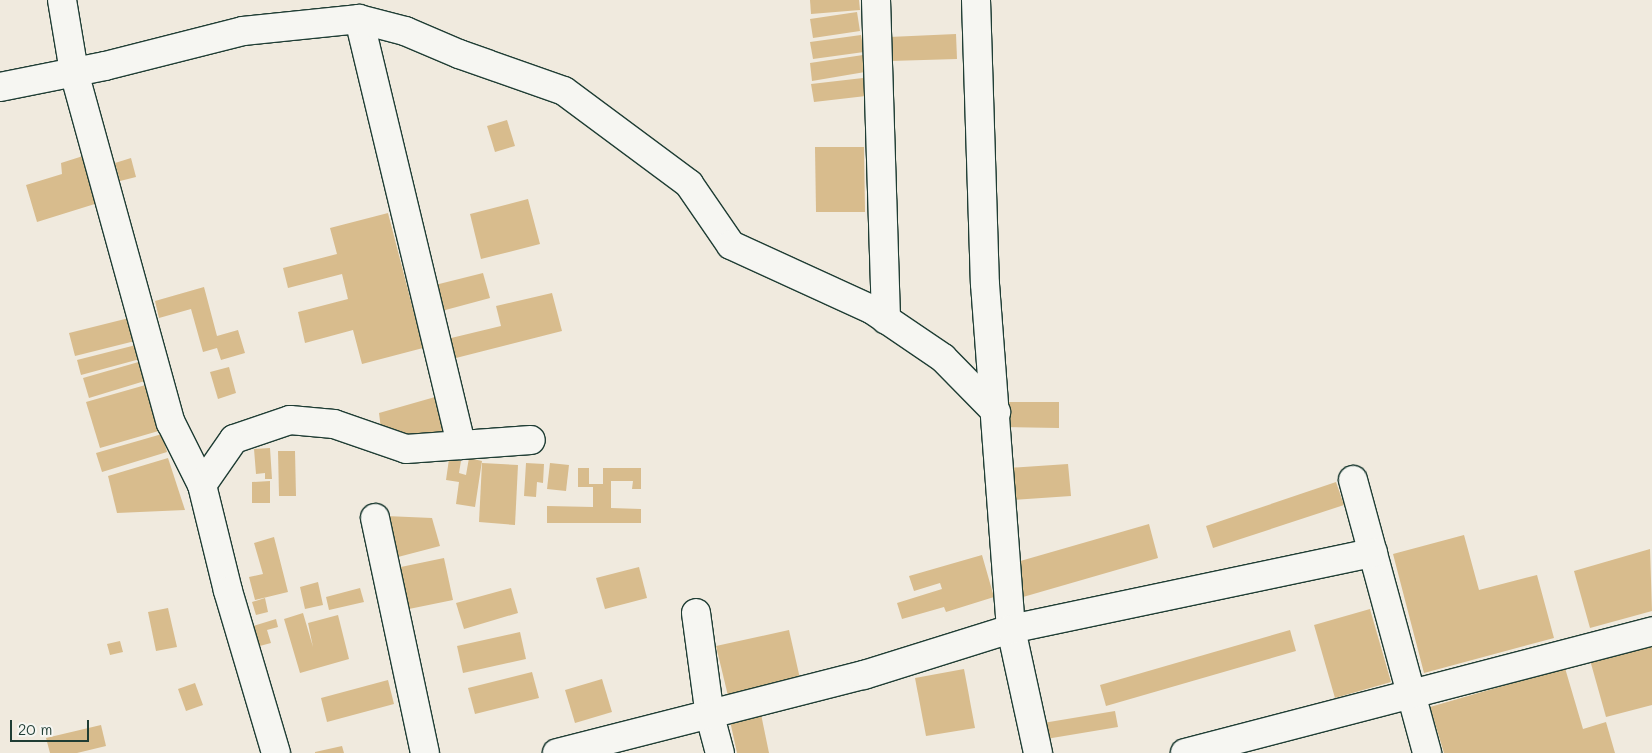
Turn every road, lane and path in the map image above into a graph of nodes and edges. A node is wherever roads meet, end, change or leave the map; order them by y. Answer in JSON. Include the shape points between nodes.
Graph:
{"nodes":[{"id":1,"x":62,"y":0,"type":"edge"},
{"id":2,"x":876,"y":0,"type":"edge"},
{"id":3,"x":976,"y":0,"type":"edge"},
{"id":4,"x":359,"y":18,"type":"junction"},
{"id":5,"x":74,"y":72,"type":"junction"},
{"id":6,"x":0,"y":87,"type":"edge"},
{"id":7,"x":886,"y":320,"type":"junction"},
{"id":8,"x":996,"y":412,"type":"junction"},
{"id":9,"x":531,"y":440,"type":"dead end"},
{"id":10,"x":460,"y":445,"type":"junction"},
{"id":11,"x":1353,"y":480,"type":"dead end"},
{"id":12,"x":202,"y":485,"type":"junction"},
{"id":13,"x":375,"y":518,"type":"dead end"},
{"id":14,"x":1373,"y":553,"type":"junction"},
{"id":15,"x":696,"y":613,"type":"dead end"},
{"id":16,"x":1011,"y":628,"type":"junction"},
{"id":17,"x":1652,"y":631,"type":"edge"},
{"id":18,"x":1411,"y":695,"type":"junction"},
{"id":19,"x":710,"y":716,"type":"junction"},
{"id":20,"x":276,"y":753,"type":"edge"},
{"id":21,"x":425,"y":753,"type":"edge"},
{"id":22,"x":557,"y":753,"type":"edge"},
{"id":23,"x":720,"y":753,"type":"edge"},
{"id":24,"x":1038,"y":753,"type":"edge"},
{"id":25,"x":1185,"y":753,"type":"edge"},
{"id":26,"x":1427,"y":753,"type":"edge"}],
"edges":[{"from":1,"to":5,"type":"street"},
{"from":2,"to":7,"type":"street"},
{"from":3,"to":8,"type":"street","via":[[985,284]]},
{"from":4,"to":5,"type":"street","via":[[243,31]]},
{"from":4,"to":7,"type":"street","via":[[406,31],[459,54],[564,91],[689,184],[731,244],[862,305]]},
{"from":4,"to":10,"type":"street"},
{"from":5,"to":6,"type":"street"},
{"from":5,"to":12,"type":"street","via":[[171,423]]},
{"from":7,"to":8,"type":"street","via":[[943,358]]},
{"from":8,"to":16,"type":"street"},
{"from":9,"to":10,"type":"street"},
{"from":10,"to":12,"type":"street","via":[[406,449],[334,424],[290,420],[234,439]]},
{"from":11,"to":14,"type":"street"},
{"from":12,"to":20,"type":"street","via":[[228,591]]},
{"from":13,"to":21,"type":"street"},
{"from":14,"to":16,"type":"street"},
{"from":14,"to":18,"type":"street"},
{"from":15,"to":19,"type":"street"},
{"from":16,"to":19,"type":"street","via":[[864,676]]},
{"from":16,"to":24,"type":"street"},
{"from":17,"to":18,"type":"street"},
{"from":18,"to":25,"type":"street"},
{"from":18,"to":26,"type":"street"},
{"from":19,"to":22,"type":"street"},
{"from":19,"to":23,"type":"street"}]}
